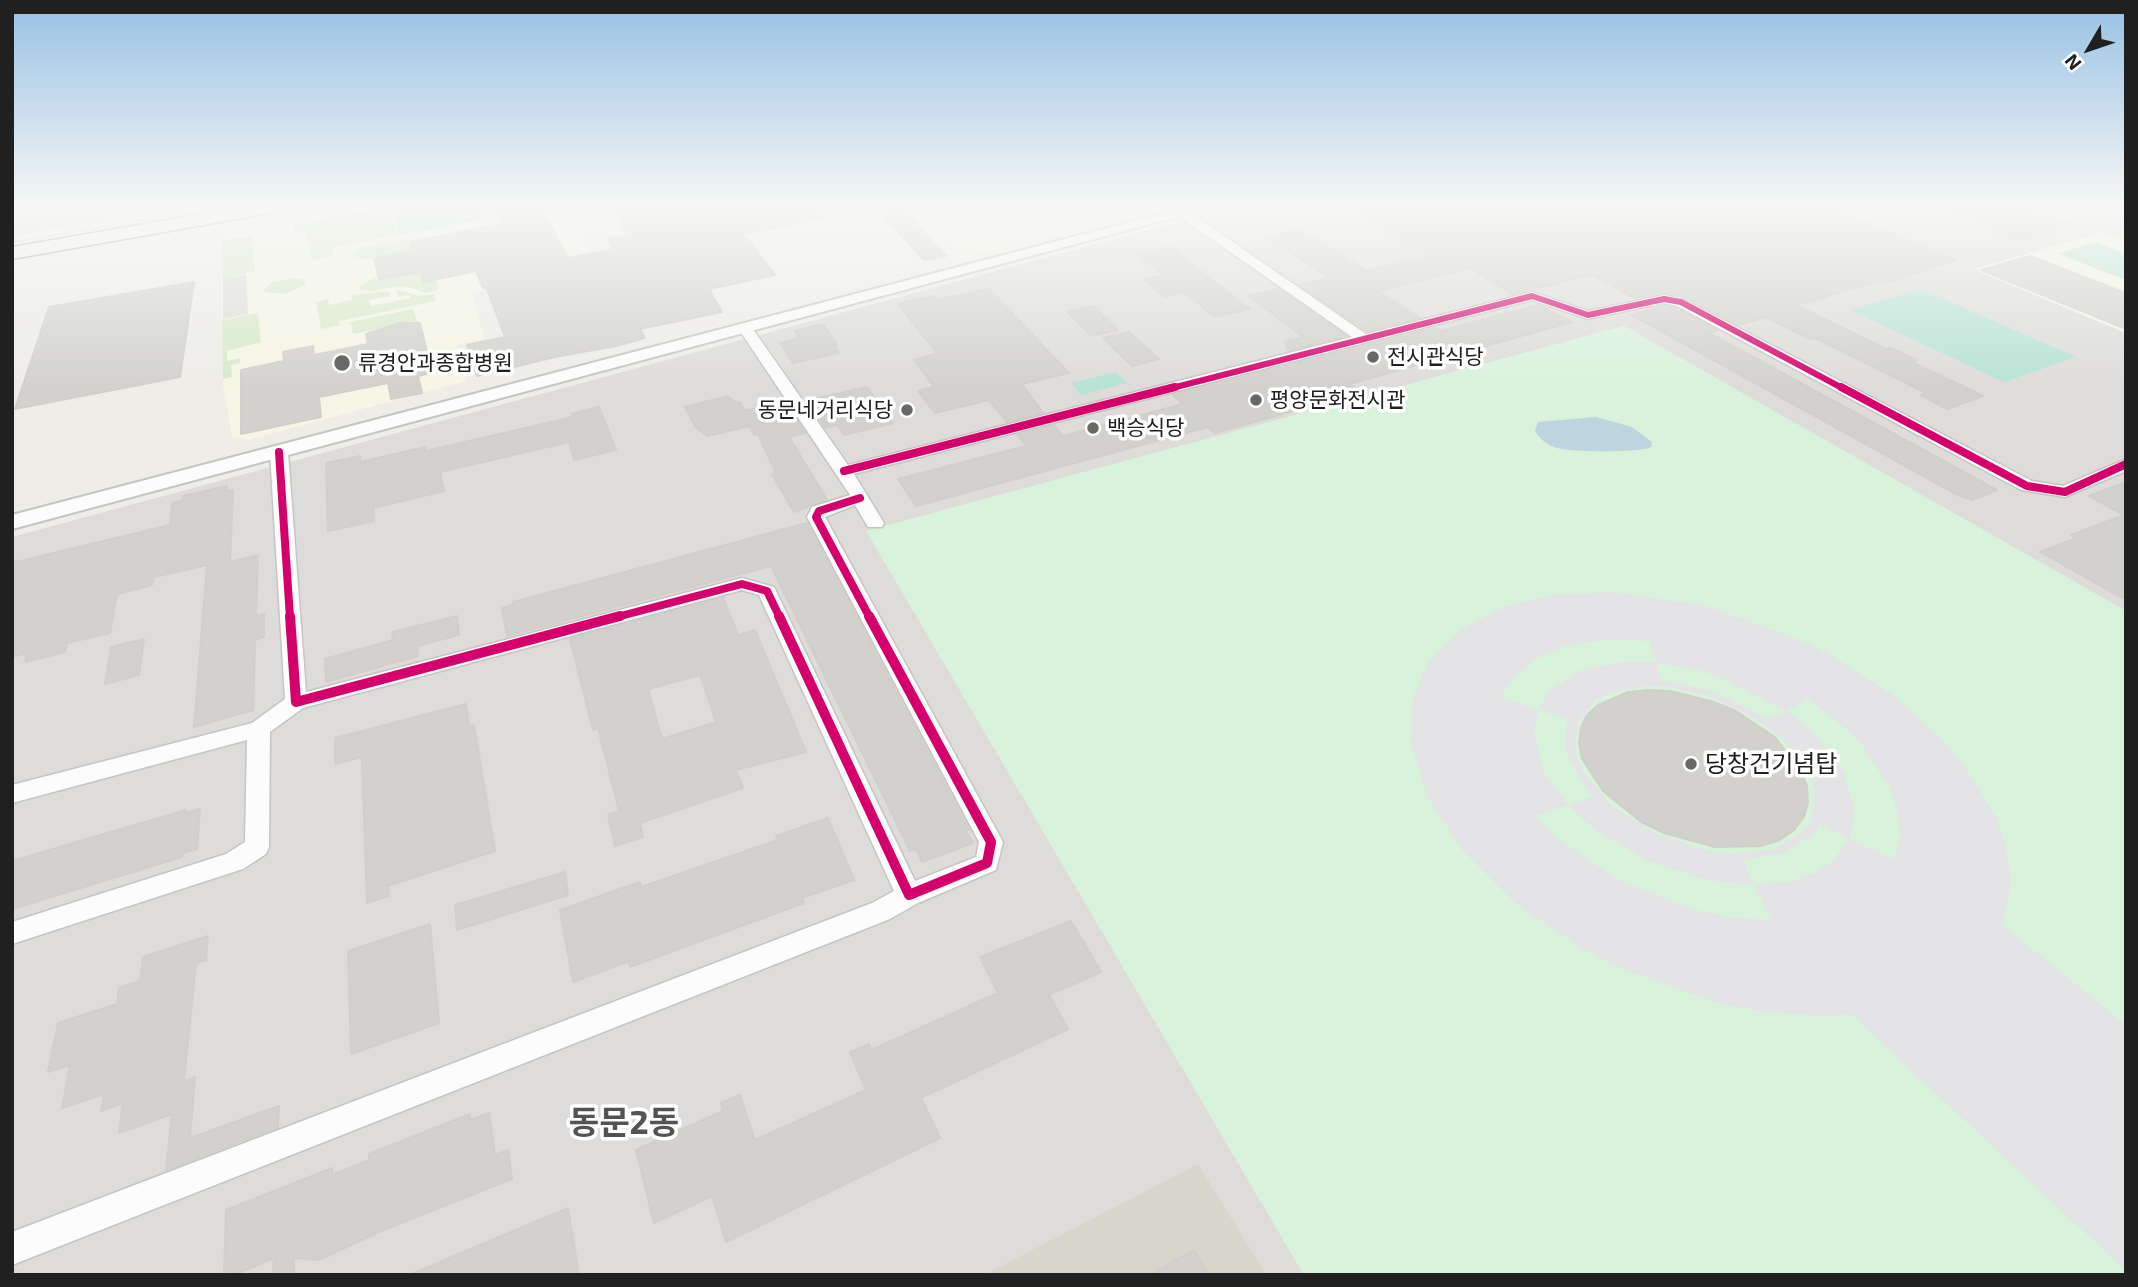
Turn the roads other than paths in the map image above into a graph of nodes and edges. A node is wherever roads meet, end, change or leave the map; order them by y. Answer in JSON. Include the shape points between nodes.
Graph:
{"nodes":[{"id":1,"x":975,"y":268,"type":"edge"},
{"id":2,"x":1270,"y":268,"type":"edge"},
{"id":3,"x":745,"y":328,"type":"junction"},
{"id":4,"x":1363,"y":338,"type":"junction"},
{"id":5,"x":279,"y":452,"type":"junction"},
{"id":6,"x":2126,"y":464,"type":"edge"},
{"id":7,"x":844,"y":471,"type":"junction"},
{"id":8,"x":860,"y":498,"type":"junction"},
{"id":9,"x":12,"y":522,"type":"edge"},
{"id":10,"x":875,"y":523,"type":"dead end"},
{"id":11,"x":296,"y":702,"type":"junction"},
{"id":12,"x":260,"y":729,"type":"junction"},
{"id":13,"x":12,"y":794,"type":"edge"},
{"id":14,"x":909,"y":895,"type":"junction"},
{"id":15,"x":12,"y":933,"type":"edge"},
{"id":16,"x":12,"y":1248,"type":"edge"}],
"edges":[{"from":1,"to":3,"type":"street"},
{"from":2,"to":4,"type":"street"},
{"from":3,"to":5,"type":"street"},
{"from":3,"to":7,"type":"street"},
{"from":4,"to":6,"type":"street","via":[[1532,296],[1588,315],[1664,299],[1681,302],[2027,486],[2065,492]]},
{"from":4,"to":7,"type":"street"},
{"from":5,"to":9,"type":"street"},
{"from":5,"to":11,"type":"street"},
{"from":7,"to":8,"type":"street"},
{"from":8,"to":10,"type":"street"},
{"from":8,"to":14,"type":"street","via":[[819,511],[816,517],[991,842],[987,863]]},
{"from":11,"to":12,"type":"street"},
{"from":11,"to":14,"type":"street","via":[[742,584],[767,591]]},
{"from":12,"to":13,"type":"street"},
{"from":12,"to":15,"type":"street","via":[[257,846],[234,862]]},
{"from":14,"to":16,"type":"street","via":[[881,911]]}]}
